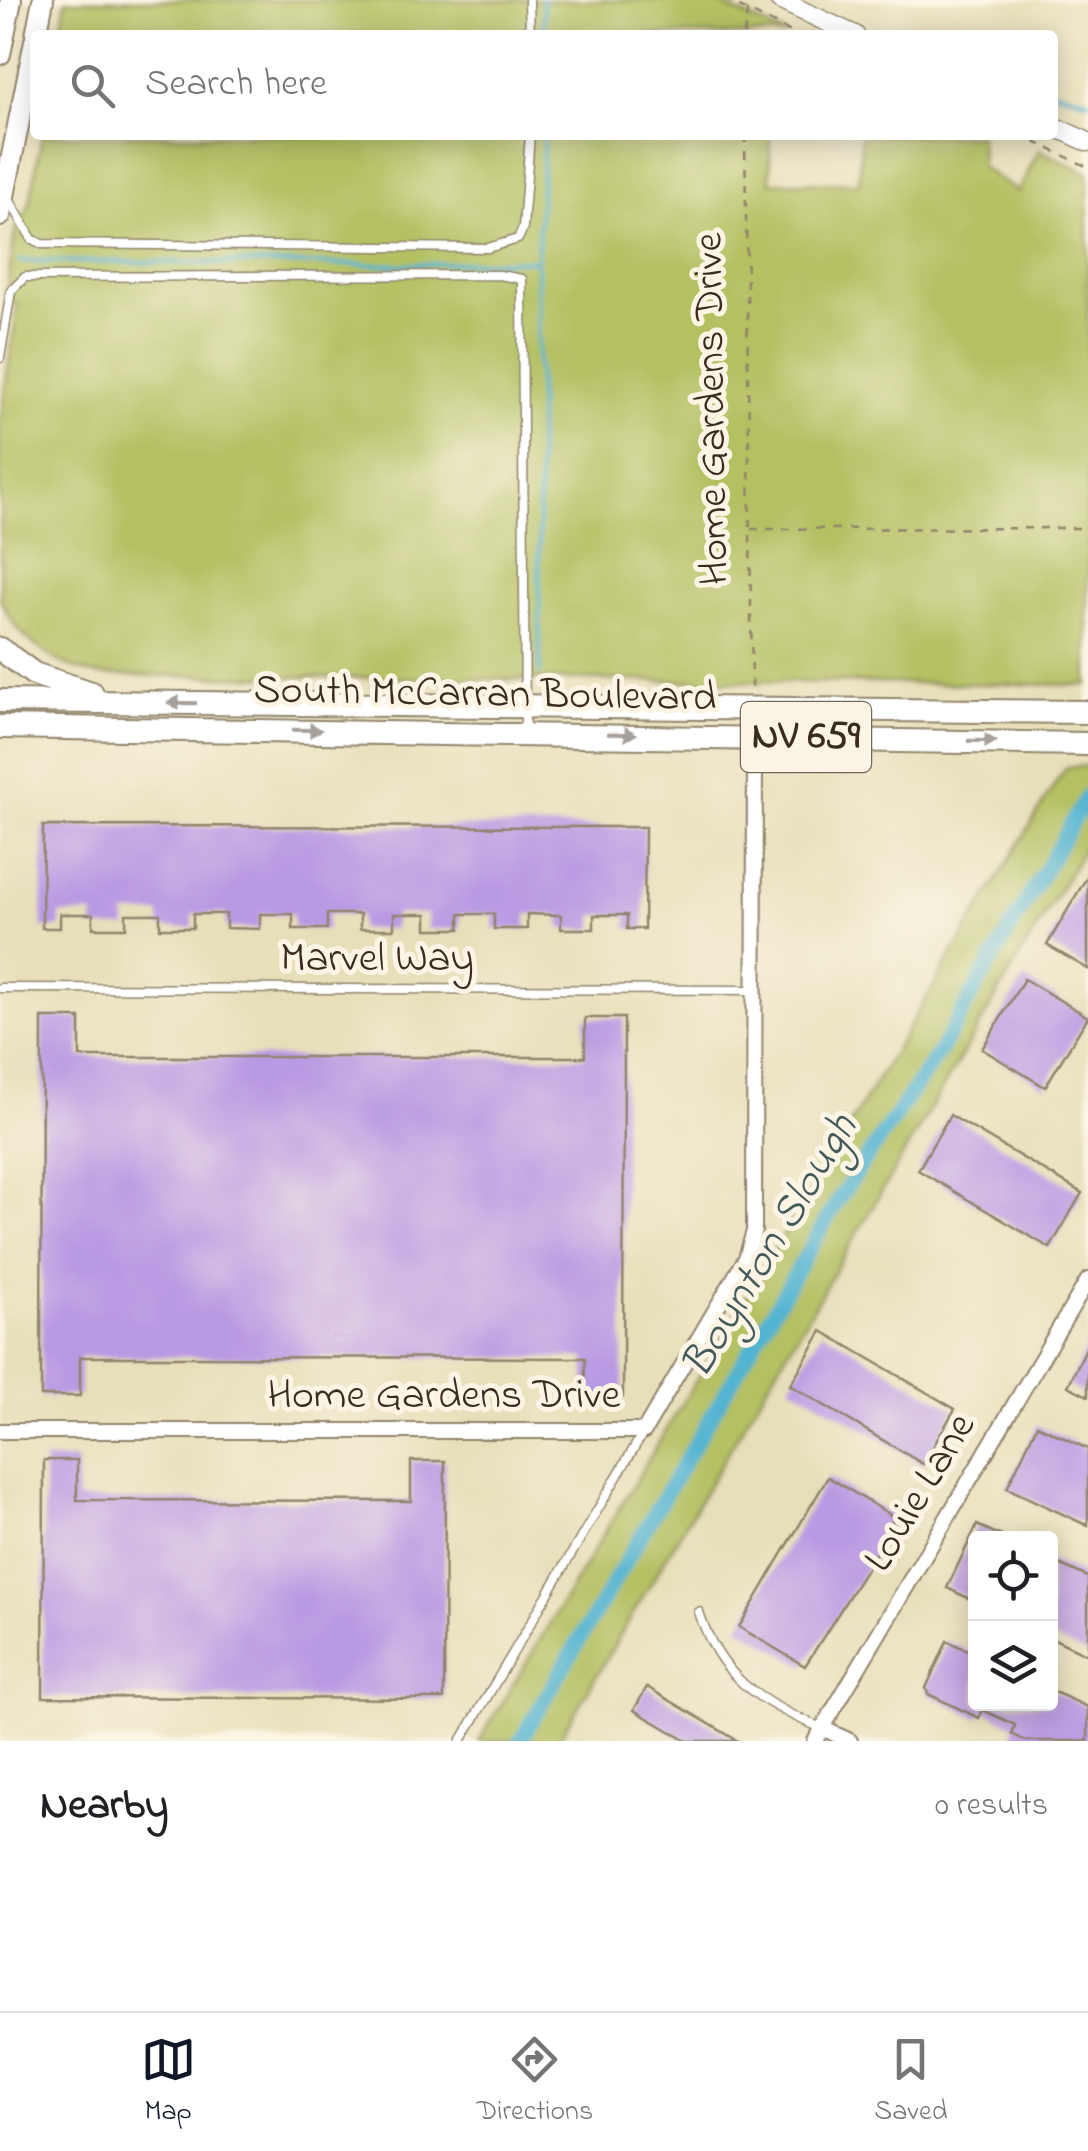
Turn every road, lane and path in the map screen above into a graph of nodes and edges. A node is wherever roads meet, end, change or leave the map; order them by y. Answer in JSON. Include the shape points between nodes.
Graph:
{"nodes":[{"id":1,"x":11,"y":0,"type":"edge"},
{"id":2,"x":43,"y":0,"type":"edge"},
{"id":3,"x":530,"y":0,"type":"edge"},
{"id":4,"x":724,"y":0,"type":"edge"},
{"id":5,"x":749,"y":0,"type":"edge"},
{"id":6,"x":780,"y":0,"type":"edge"},
{"id":7,"x":746,"y":10,"type":"junction"},
{"id":8,"x":37,"y":30,"type":"edge"},
{"id":9,"x":530,"y":30,"type":"edge"},
{"id":10,"x":744,"y":30,"type":"edge"},
{"id":11,"x":787,"y":30,"type":"edge"},
{"id":12,"x":844,"y":30,"type":"edge"},
{"id":13,"x":0,"y":54,"type":"edge"},
{"id":14,"x":30,"y":68,"type":"edge"},
{"id":15,"x":1058,"y":128,"type":"edge"},
{"id":16,"x":530,"y":140,"type":"edge"},
{"id":17,"x":746,"y":140,"type":"edge"},
{"id":18,"x":1031,"y":140,"type":"edge"},
{"id":19,"x":1088,"y":142,"type":"edge"},
{"id":20,"x":1088,"y":167,"type":"edge"},
{"id":21,"x":5,"y":192,"type":"junction"},
{"id":22,"x":0,"y":216,"type":"edge"},
{"id":23,"x":0,"y":358,"type":"edge"},
{"id":24,"x":1088,"y":528,"type":"edge"},
{"id":25,"x":750,"y":529,"type":"junction"},
{"id":26,"x":0,"y":649,"type":"edge"},
{"id":27,"x":752,"y":682,"type":"dead end"},
{"id":28,"x":0,"y":701,"type":"edge"},
{"id":29,"x":134,"y":702,"type":"junction"},
{"id":30,"x":525,"y":708,"type":"junction"},
{"id":31,"x":1014,"y":712,"type":"junction"},
{"id":32,"x":1088,"y":712,"type":"edge"},
{"id":33,"x":0,"y":727,"type":"edge"},
{"id":34,"x":27,"y":727,"type":"junction"},
{"id":35,"x":525,"y":735,"type":"junction"},
{"id":36,"x":755,"y":736,"type":"junction"},
{"id":37,"x":0,"y":740,"type":"edge"},
{"id":38,"x":1088,"y":744,"type":"edge"},
{"id":39,"x":0,"y":988,"type":"edge"},
{"id":40,"x":755,"y":990,"type":"junction"},
{"id":41,"x":1088,"y":1280,"type":"edge"},
{"id":42,"x":0,"y":1430,"type":"edge"},
{"id":43,"x":644,"y":1431,"type":"junction"},
{"id":44,"x":699,"y":1612,"type":"dead end"},
{"id":45,"x":819,"y":1734,"type":"edge"},
{"id":46,"x":461,"y":1741,"type":"edge"},
{"id":47,"x":850,"y":1741,"type":"edge"}],
"edges":[{"from":1,"to":13,"type":"main road"},
{"from":2,"to":8,"type":"main road"},
{"from":3,"to":9,"type":"lane"},
{"from":4,"to":7,"type":"path"},
{"from":5,"to":7,"type":"path"},
{"from":6,"to":12,"type":"street"},
{"from":7,"to":10,"type":"path"},
{"from":7,"to":11,"type":"path"},
{"from":14,"to":21,"type":"main road"},
{"from":15,"to":19,"type":"street"},
{"from":16,"to":21,"type":"lane","via":[[518,239],[488,248],[42,244],[32,239]]},
{"from":17,"to":25,"type":"path","name":"Home Gardens Drive"},
{"from":18,"to":20,"type":"path"},
{"from":21,"to":22,"type":"main road"},
{"from":23,"to":30,"type":"lane","via":[[11,291],[25,278],[522,279]]},
{"from":24,"to":25,"type":"path"},
{"from":25,"to":27,"type":"path","name":"Home Gardens Drive"},
{"from":26,"to":29,"type":"main road","via":[[55,683]]},
{"from":28,"to":29,"type":"main road","name":"South McCarran Boulevard","number":"NV 659"},
{"from":30,"to":29,"type":"main road","name":"South McCarran Boulevard","number":"NV 659","one_way":true},
{"from":30,"to":31,"type":"main road","name":"South McCarran Boulevard","number":"NV 659"},
{"from":30,"to":35,"type":"lane"},
{"from":31,"to":32,"type":"main road","name":"South McCarran Boulevard","number":"NV 659"},
{"from":31,"to":36,"type":"main road","via":[[931,723],[784,722]]},
{"from":33,"to":34,"type":"main road","name":"South McCarran Boulevard","number":"NV 659"},
{"from":34,"to":35,"type":"main road","name":"South McCarran Boulevard","number":"NV 659","one_way":true},
{"from":34,"to":37,"type":"main road"},
{"from":35,"to":36,"type":"main road","name":"South McCarran Boulevard","number":"NV 659","one_way":true},
{"from":36,"to":38,"type":"main road","name":"South McCarran Boulevard","number":"NV 659","one_way":true},
{"from":36,"to":40,"type":"street","name":"Home Gardens Drive"},
{"from":39,"to":40,"type":"lane","name":"Marvel Way"},
{"from":40,"to":43,"type":"street","name":"Home Gardens Drive","via":[[753,1239]]},
{"from":41,"to":45,"type":"street","name":"Louie Lane"},
{"from":42,"to":43,"type":"street","name":"Home Gardens Drive"},
{"from":43,"to":46,"type":"lane"},
{"from":44,"to":45,"type":"lane","via":[[740,1684]]},
{"from":45,"to":47,"type":"street"}]}
